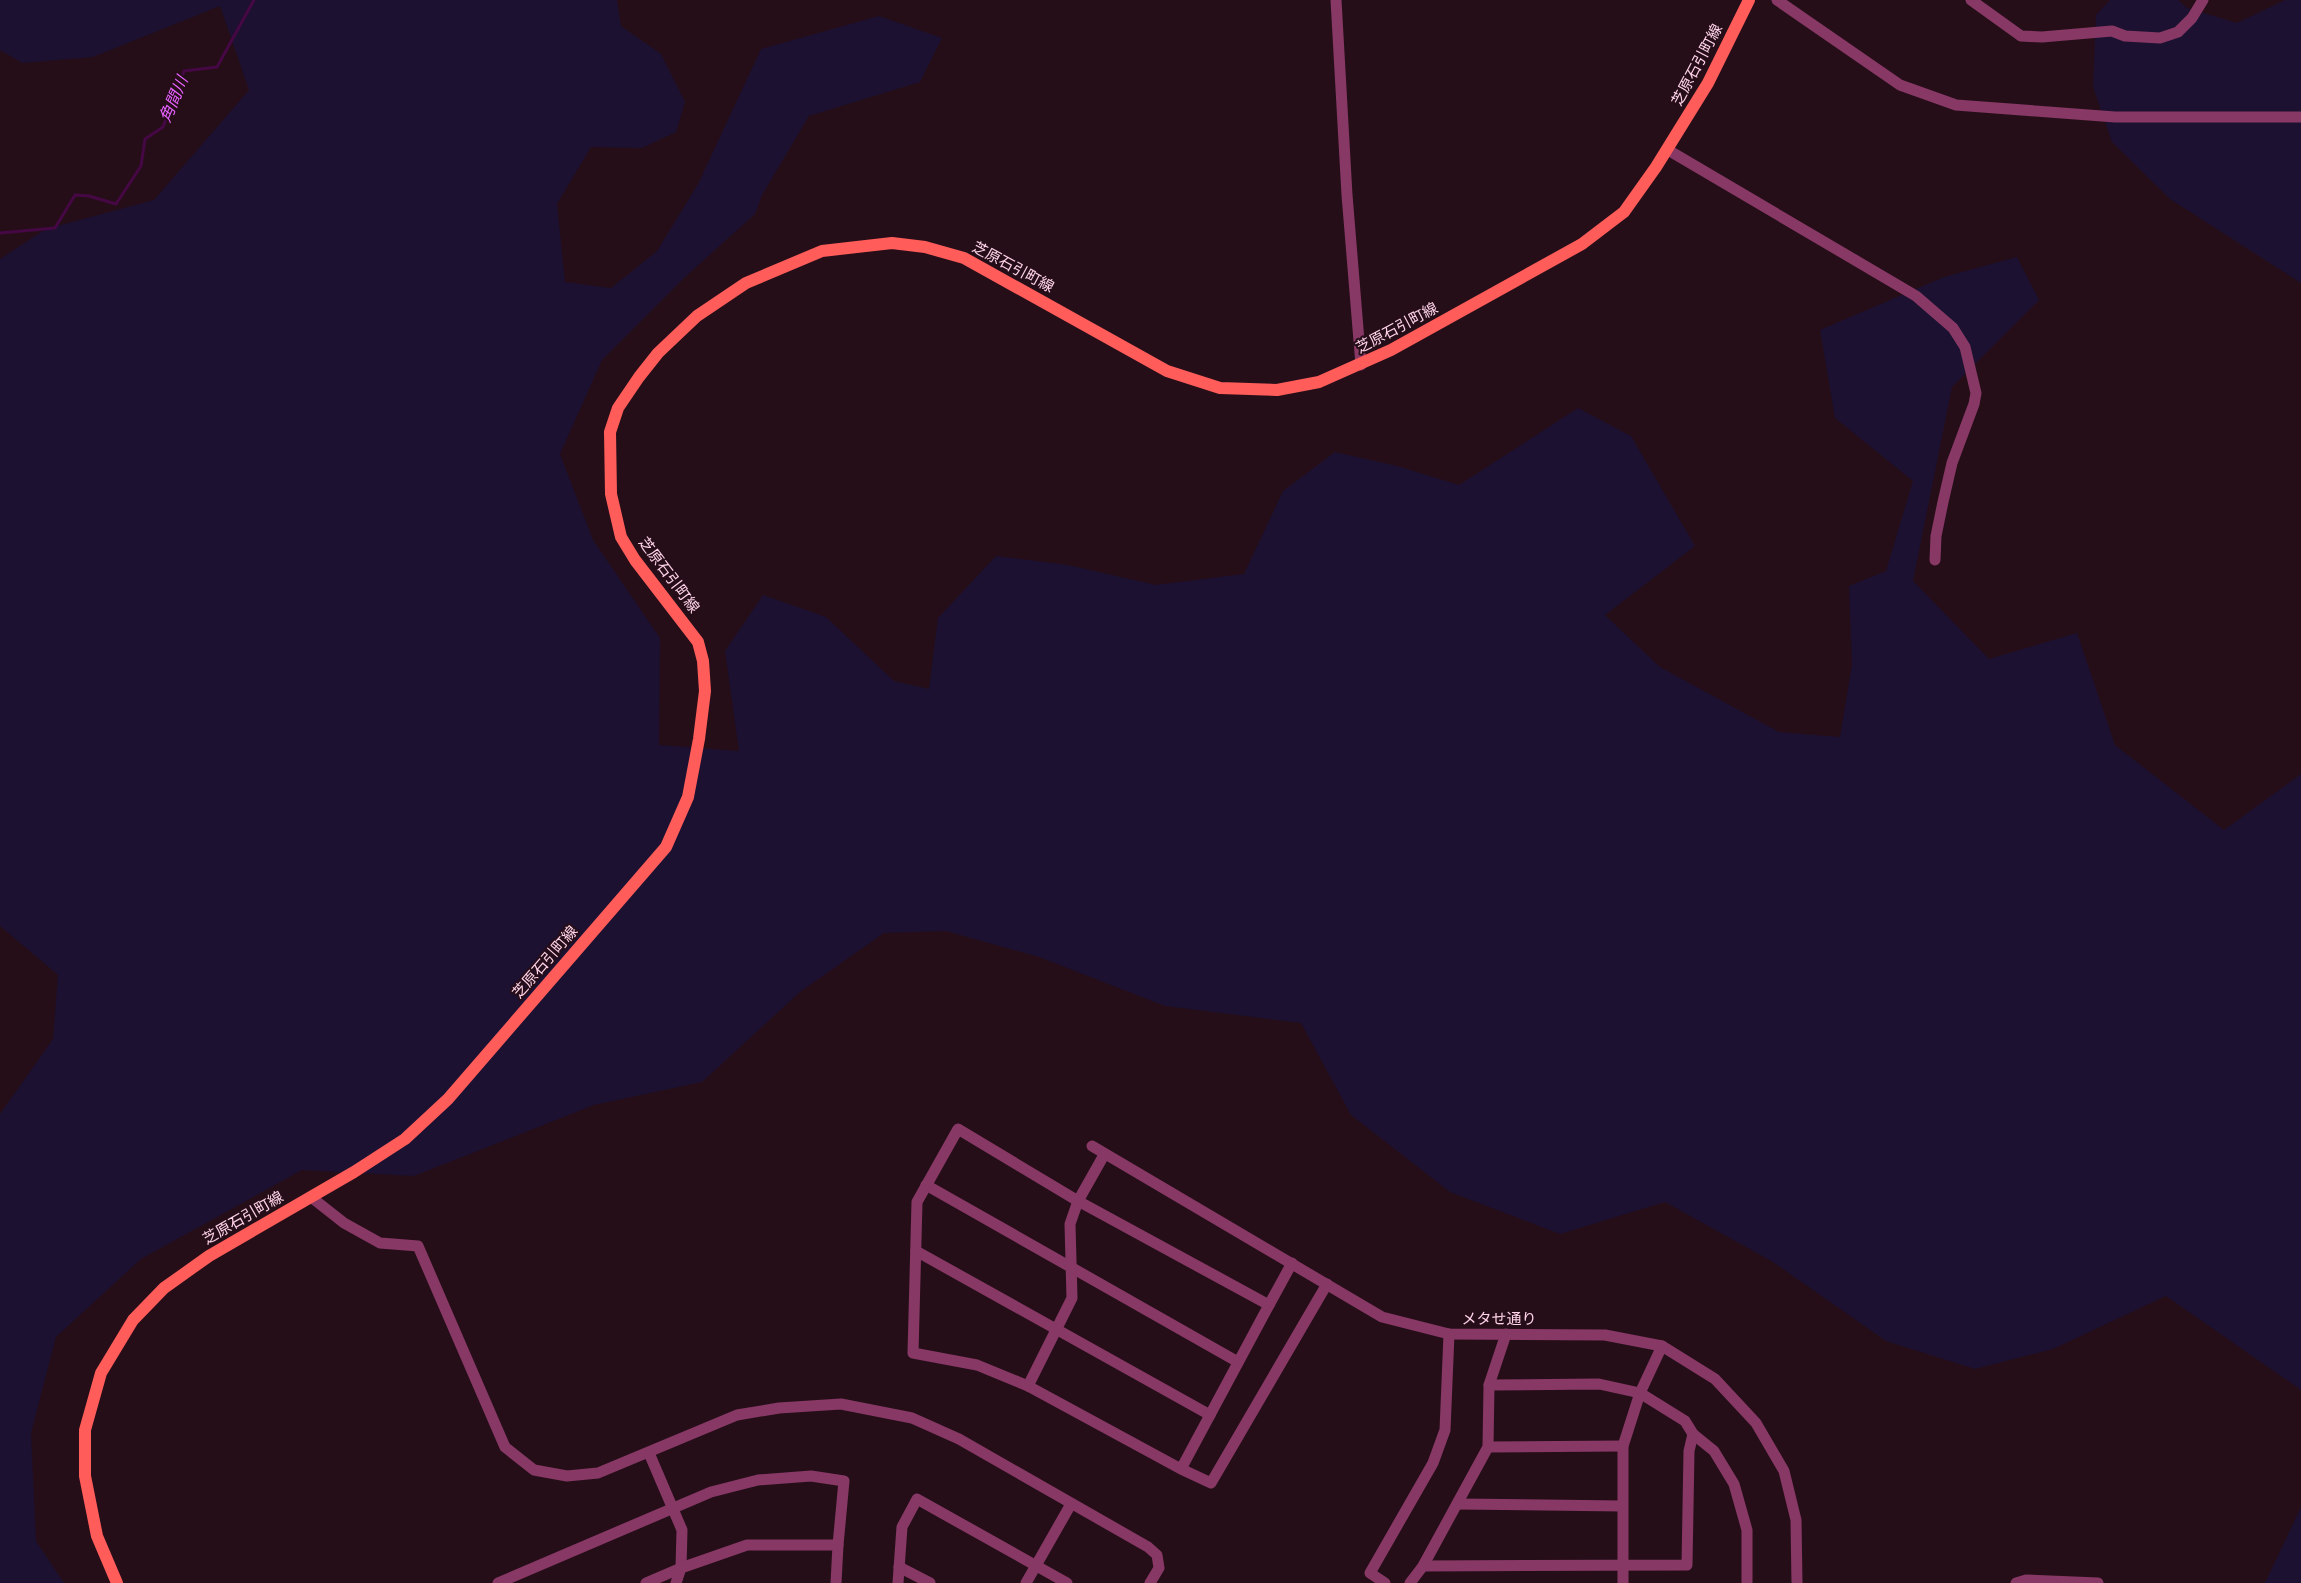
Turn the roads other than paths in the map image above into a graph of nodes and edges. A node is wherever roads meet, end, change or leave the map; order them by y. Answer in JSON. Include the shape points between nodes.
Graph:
{"nodes":[{"id":1,"x":1336,"y":0,"type":"edge"},
{"id":2,"x":1749,"y":0,"type":"edge"},
{"id":3,"x":1777,"y":0,"type":"edge"},
{"id":4,"x":1971,"y":0,"type":"edge"},
{"id":5,"x":2203,"y":0,"type":"edge"},
{"id":6,"x":2301,"y":117,"type":"edge"},
{"id":7,"x":1668,"y":150,"type":"junction"},
{"id":8,"x":1361,"y":365,"type":"junction"},
{"id":9,"x":1936,"y":560,"type":"dead end"},
{"id":10,"x":1092,"y":1146,"type":"dead end"},
{"id":11,"x":1104,"y":1155,"type":"junction"},
{"id":12,"x":926,"y":1185,"type":"junction"},
{"id":13,"x":311,"y":1197,"type":"junction"},
{"id":14,"x":1078,"y":1201,"type":"junction"},
{"id":15,"x":916,"y":1251,"type":"junction"},
{"id":16,"x":1292,"y":1263,"type":"junction"},
{"id":17,"x":1071,"y":1268,"type":"junction"},
{"id":18,"x":1327,"y":1284,"type":"junction"},
{"id":19,"x":1269,"y":1305,"type":"junction"},
{"id":20,"x":1056,"y":1330,"type":"junction"},
{"id":21,"x":1449,"y":1334,"type":"junction"},
{"id":22,"x":1506,"y":1334,"type":"junction"},
{"id":23,"x":1662,"y":1346,"type":"junction"},
{"id":24,"x":1238,"y":1362,"type":"junction"},
{"id":25,"x":1489,"y":1385,"type":"junction"},
{"id":26,"x":1028,"y":1386,"type":"junction"},
{"id":27,"x":1640,"y":1393,"type":"junction"},
{"id":28,"x":1210,"y":1415,"type":"junction"},
{"id":29,"x":1693,"y":1434,"type":"junction"},
{"id":30,"x":1623,"y":1446,"type":"junction"},
{"id":31,"x":1488,"y":1447,"type":"junction"},
{"id":32,"x":649,"y":1453,"type":"junction"},
{"id":33,"x":1181,"y":1470,"type":"junction"},
{"id":34,"x":1071,"y":1504,"type":"junction"},
{"id":35,"x":1457,"y":1504,"type":"junction"},
{"id":36,"x":1622,"y":1506,"type":"junction"},
{"id":37,"x":673,"y":1510,"type":"junction"},
{"id":38,"x":838,"y":1545,"type":"junction"},
{"id":39,"x":1624,"y":1564,"type":"junction"},
{"id":40,"x":1036,"y":1565,"type":"junction"},
{"id":41,"x":899,"y":1566,"type":"junction"},
{"id":42,"x":1423,"y":1566,"type":"junction"},
{"id":43,"x":681,"y":1568,"type":"junction"},
{"id":44,"x":506,"y":1582,"type":"edge"},
{"id":45,"x":2078,"y":1582,"type":"edge"},
{"id":46,"x":117,"y":1583,"type":"edge"},
{"id":47,"x":646,"y":1583,"type":"edge"},
{"id":48,"x":676,"y":1583,"type":"edge"},
{"id":49,"x":836,"y":1583,"type":"edge"},
{"id":50,"x":898,"y":1583,"type":"edge"},
{"id":51,"x":930,"y":1583,"type":"edge"},
{"id":52,"x":1026,"y":1583,"type":"edge"},
{"id":53,"x":1067,"y":1583,"type":"edge"},
{"id":54,"x":1150,"y":1583,"type":"edge"},
{"id":55,"x":1385,"y":1583,"type":"edge"},
{"id":56,"x":1410,"y":1583,"type":"edge"},
{"id":57,"x":1623,"y":1583,"type":"edge"},
{"id":58,"x":1747,"y":1583,"type":"edge"},
{"id":59,"x":1798,"y":1583,"type":"edge"},
{"id":60,"x":2016,"y":1583,"type":"edge"},
{"id":61,"x":2098,"y":1583,"type":"edge"}],
"edges":[{"from":1,"to":8,"type":"street"},
{"from":2,"to":7,"type":"main road","name":"芝原石引町線","via":[[1708,82]]},
{"from":3,"to":6,"type":"street","via":[[1900,85],[1956,105],[2116,117]]},
{"from":4,"to":5,"type":"street","via":[[2021,36],[2112,31],[2125,36],[2160,38],[2178,32]]},
{"from":7,"to":8,"type":"main road","name":"芝原石引町線","via":[[1624,212],[1582,244]]},
{"from":7,"to":9,"type":"street","via":[[1916,296],[1953,328],[1965,347],[1976,392],[1952,464],[1936,536]]},
{"from":8,"to":13,"type":"main road","name":"芝原石引町線","via":[[1319,382],[1277,390],[1220,388],[1166,371],[964,258],[926,247],[892,243],[822,251],[746,283],[697,316],[658,353],[638,378],[618,408],[610,432],[611,494],[621,537],[698,642],[703,661],[705,691],[700,739],[688,797],[666,847],[448,1098],[405,1139]]},
{"from":10,"to":11,"type":"street","name":"メタせ通り"},
{"from":11,"to":14,"type":"street"},
{"from":11,"to":16,"type":"street","name":"メタせ通り"},
{"from":12,"to":14,"type":"street","via":[[958,1129]]},
{"from":12,"to":15,"type":"street","via":[[917,1202]]},
{"from":12,"to":17,"type":"street"},
{"from":13,"to":32,"type":"street","via":[[344,1224],[380,1243],[418,1246],[505,1447],[534,1470],[567,1476],[598,1473]]},
{"from":13,"to":46,"type":"main road","name":"芝原石引町線","via":[[209,1256],[164,1288],[133,1320],[101,1373],[85,1430],[85,1476],[97,1536]]},
{"from":14,"to":17,"type":"street","via":[[1070,1224]]},
{"from":14,"to":19,"type":"street"},
{"from":15,"to":20,"type":"street"},
{"from":15,"to":26,"type":"street","via":[[913,1353],[977,1365]]},
{"from":16,"to":18,"type":"street","name":"メタせ通り"},
{"from":16,"to":19,"type":"street"},
{"from":17,"to":20,"type":"street","via":[[1072,1298]]},
{"from":17,"to":24,"type":"street"},
{"from":18,"to":21,"type":"street","name":"メタせ通り","via":[[1382,1317]]},
{"from":18,"to":33,"type":"street","via":[[1211,1483]]},
{"from":19,"to":24,"type":"street"},
{"from":20,"to":26,"type":"street"},
{"from":20,"to":28,"type":"street"},
{"from":21,"to":22,"type":"street","name":"メタせ通り"},
{"from":21,"to":55,"type":"street","via":[[1446,1430],[1433,1463],[1370,1573]]},
{"from":22,"to":23,"type":"street","name":"メタせ通り","via":[[1605,1335]]},
{"from":22,"to":25,"type":"street"},
{"from":23,"to":27,"type":"street"},
{"from":23,"to":59,"type":"street","name":"メタせ通り","via":[[1714,1378],[1756,1423],[1784,1471],[1796,1520]]},
{"from":24,"to":28,"type":"street"},
{"from":25,"to":27,"type":"street","via":[[1598,1384]]},
{"from":25,"to":31,"type":"street"},
{"from":26,"to":33,"type":"street"},
{"from":27,"to":29,"type":"street","via":[[1685,1421]]},
{"from":27,"to":30,"type":"street"},
{"from":28,"to":33,"type":"street"},
{"from":29,"to":39,"type":"street","via":[[1689,1451],[1687,1565]]},
{"from":29,"to":58,"type":"street","via":[[1714,1451],[1734,1484],[1747,1530]]},
{"from":30,"to":31,"type":"street"},
{"from":30,"to":36,"type":"street"},
{"from":31,"to":35,"type":"street"},
{"from":32,"to":34,"type":"street","via":[[737,1415],[779,1408],[841,1404],[912,1418],[959,1439]]},
{"from":32,"to":37,"type":"street"},
{"from":34,"to":40,"type":"street"},
{"from":34,"to":54,"type":"street","via":[[1157,1555],[1159,1568]]},
{"from":35,"to":36,"type":"street"},
{"from":35,"to":42,"type":"street"},
{"from":36,"to":39,"type":"street"},
{"from":37,"to":38,"type":"street","via":[[711,1492],[758,1480],[811,1476],[844,1480]]},
{"from":37,"to":43,"type":"street","via":[[682,1530]]},
{"from":37,"to":44,"type":"street"},
{"from":38,"to":43,"type":"street","via":[[746,1545]]},
{"from":38,"to":49,"type":"street"},
{"from":39,"to":42,"type":"street"},
{"from":39,"to":57,"type":"street"},
{"from":40,"to":41,"type":"street","via":[[917,1499],[902,1527]]},
{"from":40,"to":52,"type":"street"},
{"from":40,"to":53,"type":"street"},
{"from":41,"to":50,"type":"street"},
{"from":41,"to":51,"type":"street"},
{"from":42,"to":56,"type":"street"},
{"from":43,"to":47,"type":"street"},
{"from":43,"to":48,"type":"street"},
{"from":45,"to":60,"type":"street","via":[[2026,1580]]},
{"from":45,"to":61,"type":"street"}]}
